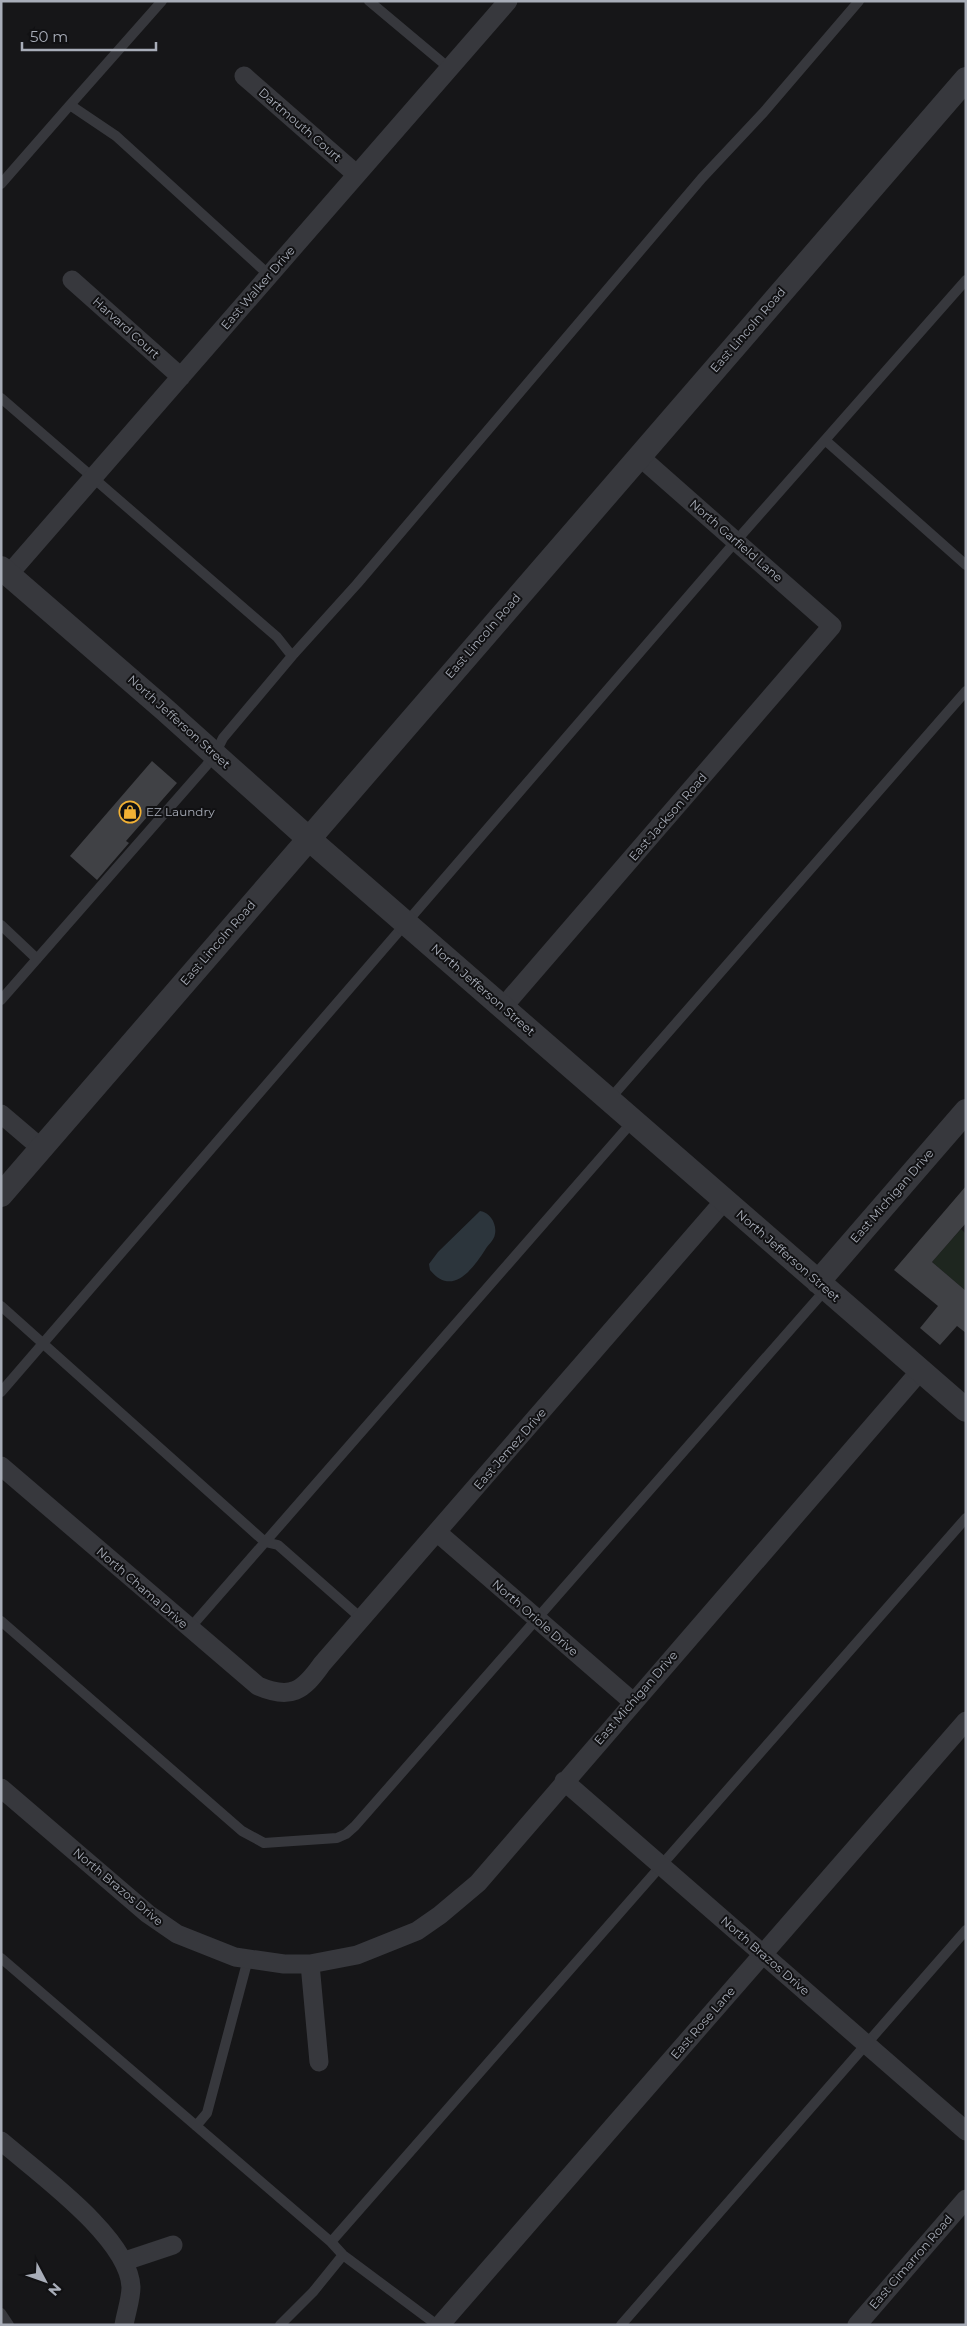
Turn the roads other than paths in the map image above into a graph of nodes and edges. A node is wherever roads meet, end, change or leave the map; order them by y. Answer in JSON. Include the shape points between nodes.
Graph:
{"nodes":[{"id":1,"x":162,"y":1,"type":"edge"},
{"id":2,"x":369,"y":1,"type":"edge"},
{"id":3,"x":508,"y":1,"type":"edge"},
{"id":4,"x":859,"y":1,"type":"edge"},
{"id":5,"x":449,"y":68,"type":"junction"},
{"id":6,"x":244,"y":76,"type":"dead end"},
{"id":7,"x":966,"y":79,"type":"edge"},
{"id":8,"x":70,"y":105,"type":"junction"},
{"id":9,"x":356,"y":174,"type":"junction"},
{"id":10,"x":1,"y":184,"type":"edge"},
{"id":11,"x":269,"y":275,"type":"junction"},
{"id":12,"x":72,"y":280,"type":"dead end"},
{"id":13,"x":966,"y":280,"type":"edge"},
{"id":14,"x":181,"y":377,"type":"junction"},
{"id":15,"x":1,"y":398,"type":"edge"},
{"id":16,"x":825,"y":440,"type":"junction"},
{"id":17,"x":639,"y":456,"type":"junction"},
{"id":18,"x":95,"y":477,"type":"junction"},
{"id":19,"x":736,"y":541,"type":"junction"},
{"id":20,"x":966,"y":565,"type":"edge"},
{"id":21,"x":5,"y":571,"type":"edge"},
{"id":22,"x":832,"y":626,"type":"joint"},
{"id":23,"x":292,"y":656,"type":"junction"},
{"id":24,"x":966,"y":691,"type":"edge"},
{"id":25,"x":215,"y":754,"type":"junction"},
{"id":26,"x":308,"y":839,"type":"junction"},
{"id":27,"x":407,"y":924,"type":"junction"},
{"id":28,"x":1,"y":925,"type":"edge"},
{"id":29,"x":37,"y":958,"type":"junction"},
{"id":30,"x":1,"y":1000,"type":"edge"},
{"id":31,"x":503,"y":1007,"type":"junction"},
{"id":32,"x":609,"y":1100,"type":"junction"},
{"id":33,"x":966,"y":1111,"type":"edge"},
{"id":34,"x":1,"y":1114,"type":"edge"},
{"id":35,"x":633,"y":1121,"type":"junction"},
{"id":36,"x":41,"y":1148,"type":"junction"},
{"id":37,"x":1,"y":1195,"type":"edge"},
{"id":38,"x":724,"y":1200,"type":"junction"},
{"id":39,"x":822,"y":1286,"type":"junction"},
{"id":40,"x":1,"y":1306,"type":"edge"},
{"id":41,"x":44,"y":1343,"type":"junction"},
{"id":42,"x":921,"y":1370,"type":"junction"},
{"id":43,"x":1,"y":1392,"type":"edge"},
{"id":44,"x":966,"y":1410,"type":"edge"},
{"id":45,"x":1,"y":1466,"type":"edge"},
{"id":46,"x":966,"y":1518,"type":"edge"},
{"id":47,"x":438,"y":1533,"type":"junction"},
{"id":48,"x":265,"y":1542,"type":"junction"},
{"id":49,"x":536,"y":1618,"type":"junction"},
{"id":50,"x":362,"y":1619,"type":"junction"},
{"id":51,"x":1,"y":1621,"type":"edge"},
{"id":52,"x":190,"y":1628,"type":"junction"},
{"id":53,"x":292,"y":1693,"type":"joint"},
{"id":54,"x":633,"y":1702,"type":"junction"},
{"id":55,"x":966,"y":1721,"type":"edge"},
{"id":56,"x":564,"y":1781,"type":"junction"},
{"id":57,"x":1,"y":1788,"type":"edge"},
{"id":58,"x":661,"y":1865,"type":"junction"},
{"id":59,"x":966,"y":1930,"type":"edge"},
{"id":60,"x":763,"y":1954,"type":"junction"},
{"id":61,"x":1,"y":1958,"type":"edge"},
{"id":62,"x":248,"y":1959,"type":"junction"},
{"id":63,"x":310,"y":1964,"type":"junction"},
{"id":64,"x":867,"y":2044,"type":"junction"},
{"id":65,"x":319,"y":2062,"type":"dead end"},
{"id":66,"x":196,"y":2126,"type":"junction"},
{"id":67,"x":966,"y":2131,"type":"edge"},
{"id":68,"x":1,"y":2141,"type":"edge"},
{"id":69,"x":966,"y":2199,"type":"edge"},
{"id":70,"x":331,"y":2242,"type":"junction"},
{"id":71,"x":173,"y":2245,"type":"dead end"},
{"id":72,"x":343,"y":2255,"type":"junction"},
{"id":73,"x":125,"y":2261,"type":"junction"},
{"id":74,"x":1,"y":2313,"type":"edge"},
{"id":75,"x":9,"y":2325,"type":"edge"},
{"id":76,"x":124,"y":2325,"type":"edge"},
{"id":77,"x":280,"y":2325,"type":"edge"},
{"id":78,"x":438,"y":2325,"type":"edge"},
{"id":79,"x":621,"y":2325,"type":"edge"},
{"id":80,"x":857,"y":2325,"type":"edge"}],
"edges":[{"from":1,"to":8,"type":"lane"},
{"from":2,"to":5,"type":"lane"},
{"from":3,"to":5,"type":"street","name":"East Walker Drive"},
{"from":4,"to":23,"type":"lane","via":[[763,113],[702,178]]},
{"from":5,"to":9,"type":"street","name":"East Walker Drive"},
{"from":6,"to":9,"type":"street","name":"Dartmouth Court"},
{"from":7,"to":17,"type":"street","name":"East Lincoln Road"},
{"from":8,"to":10,"type":"lane"},
{"from":8,"to":11,"type":"lane","via":[[116,136]]},
{"from":9,"to":11,"type":"street","name":"East Walker Drive"},
{"from":11,"to":14,"type":"street","name":"East Walker Drive"},
{"from":12,"to":14,"type":"street","name":"Harvard Court"},
{"from":13,"to":16,"type":"lane"},
{"from":14,"to":18,"type":"street","name":"East Walker Drive"},
{"from":15,"to":18,"type":"lane"},
{"from":16,"to":19,"type":"lane"},
{"from":16,"to":20,"type":"lane"},
{"from":17,"to":19,"type":"street","name":"North Garfield Lane"},
{"from":17,"to":26,"type":"street","name":"East Lincoln Road"},
{"from":18,"to":21,"type":"street","name":"East Walker Drive"},
{"from":18,"to":23,"type":"lane","via":[[278,637]]},
{"from":19,"to":22,"type":"street","name":"North Garfield Lane"},
{"from":19,"to":27,"type":"lane"},
{"from":21,"to":25,"type":"street","name":"North Jefferson Street"},
{"from":22,"to":31,"type":"street","name":"East Jackson Road"},
{"from":23,"to":25,"type":"lane","via":[[223,738]]},
{"from":24,"to":32,"type":"lane"},
{"from":25,"to":26,"type":"street","name":"North Jefferson Street"},
{"from":25,"to":29,"type":"lane"},
{"from":26,"to":27,"type":"street","name":"North Jefferson Street"},
{"from":26,"to":36,"type":"street","name":"East Lincoln Road"},
{"from":27,"to":31,"type":"street","name":"North Jefferson Street"},
{"from":27,"to":41,"type":"lane"},
{"from":28,"to":29,"type":"lane"},
{"from":29,"to":30,"type":"lane"},
{"from":31,"to":32,"type":"street","name":"North Jefferson Street"},
{"from":32,"to":35,"type":"street","name":"North Jefferson Street"},
{"from":33,"to":39,"type":"street","name":"East Michigan Drive"},
{"from":34,"to":36,"type":"street"},
{"from":35,"to":38,"type":"street","name":"North Jefferson Street"},
{"from":35,"to":48,"type":"lane"},
{"from":36,"to":37,"type":"street","name":"East Lincoln Road"},
{"from":38,"to":39,"type":"street","name":"North Jefferson Street"},
{"from":38,"to":47,"type":"street","name":"East Jemez Drive"},
{"from":39,"to":42,"type":"street","name":"North Jefferson Street"},
{"from":39,"to":49,"type":"lane"},
{"from":40,"to":41,"type":"lane"},
{"from":41,"to":43,"type":"lane"},
{"from":41,"to":48,"type":"lane"},
{"from":42,"to":44,"type":"street","name":"North Jefferson Street"},
{"from":42,"to":54,"type":"street","name":"East Michigan Drive"},
{"from":45,"to":52,"type":"street","name":"North Chama Drive"},
{"from":46,"to":58,"type":"lane"},
{"from":47,"to":49,"type":"street","name":"North Oriole Drive"},
{"from":47,"to":50,"type":"street","name":"East Jemez Drive"},
{"from":48,"to":50,"type":"lane","via":[[278,1545]]},
{"from":48,"to":52,"type":"lane"},
{"from":49,"to":51,"type":"lane","via":[[346,1834],[337,1838],[264,1842],[242,1831]]},
{"from":49,"to":54,"type":"street","name":"North Oriole Drive"},
{"from":50,"to":53,"type":"street","name":"East Jemez Drive","via":[[309,1683]]},
{"from":52,"to":53,"type":"street","name":"North Chama Drive","via":[[258,1686],[275,1693]]},
{"from":54,"to":56,"type":"street","name":"East Michigan Drive"},
{"from":55,"to":60,"type":"street","name":"East Rose Lane"},
{"from":56,"to":58,"type":"street","name":"North Brazos Drive"},
{"from":56,"to":63,"type":"street","name":"East Michigan Drive","via":[[478,1883],[440,1915],[417,1931],[357,1955]]},
{"from":57,"to":62,"type":"street","name":"North Brazos Drive","via":[[148,1914],[170,1929],[235,1957]]},
{"from":58,"to":60,"type":"street","name":"North Brazos Drive"},
{"from":58,"to":70,"type":"lane"},
{"from":59,"to":64,"type":"lane"},
{"from":60,"to":64,"type":"street","name":"North Brazos Drive"},
{"from":60,"to":78,"type":"street","name":"East Rose Lane"},
{"from":61,"to":66,"type":"lane"},
{"from":62,"to":63,"type":"street","name":"North Brazos Drive"},
{"from":62,"to":66,"type":"lane","via":[[207,2113]]},
{"from":63,"to":65,"type":"street"},
{"from":64,"to":67,"type":"street","name":"North Brazos Drive"},
{"from":64,"to":79,"type":"lane"},
{"from":66,"to":70,"type":"lane"},
{"from":68,"to":73,"type":"street","via":[[103,2230]]},
{"from":69,"to":80,"type":"street","name":"East Cimarron Road"},
{"from":70,"to":72,"type":"lane"},
{"from":71,"to":73,"type":"street"},
{"from":72,"to":77,"type":"lane"},
{"from":72,"to":78,"type":"lane"},
{"from":73,"to":76,"type":"street","via":[[131,2287]]},
{"from":74,"to":75,"type":"lane"}]}
